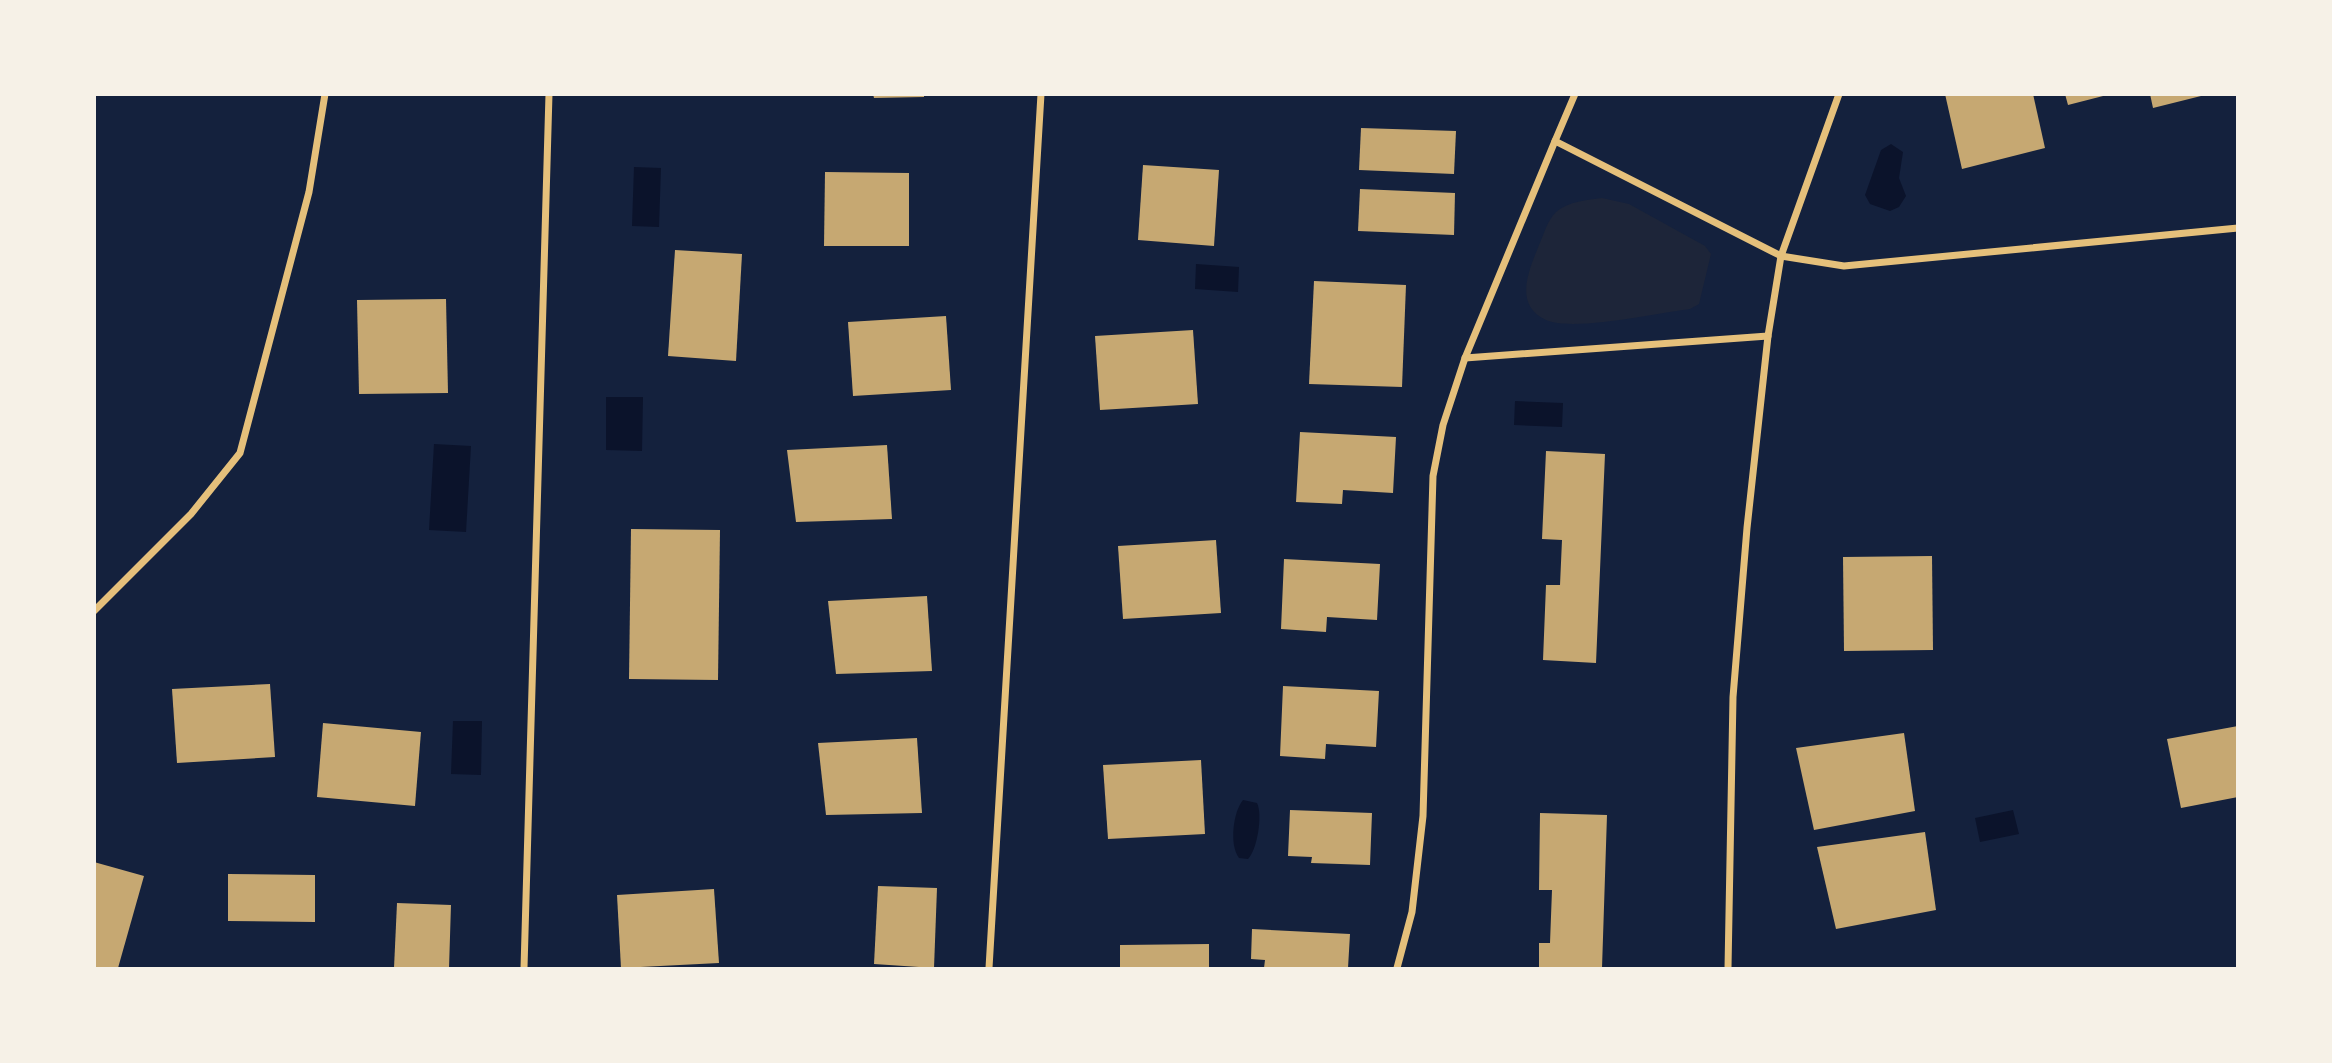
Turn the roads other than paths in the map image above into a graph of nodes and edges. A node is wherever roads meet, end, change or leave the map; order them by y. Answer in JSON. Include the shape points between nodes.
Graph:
{"nodes":[{"id":1,"x":325,"y":94,"type":"edge"},
{"id":2,"x":549,"y":94,"type":"edge"},
{"id":3,"x":1041,"y":94,"type":"edge"},
{"id":4,"x":1575,"y":94,"type":"edge"},
{"id":5,"x":1839,"y":94,"type":"edge"},
{"id":6,"x":1556,"y":141,"type":"junction"},
{"id":7,"x":2238,"y":228,"type":"edge"},
{"id":8,"x":1781,"y":256,"type":"junction"},
{"id":9,"x":1768,"y":336,"type":"junction"},
{"id":10,"x":1465,"y":358,"type":"junction"},
{"id":11,"x":94,"y":611,"type":"edge"},
{"id":12,"x":524,"y":968,"type":"edge"},
{"id":13,"x":989,"y":968,"type":"edge"},
{"id":14,"x":1397,"y":968,"type":"edge"},
{"id":15,"x":1728,"y":968,"type":"edge"}],
"edges":[{"from":1,"to":11,"type":"street","via":[[309,192],[240,453],[191,514]]},
{"from":2,"to":12,"type":"street"},
{"from":3,"to":13,"type":"street"},
{"from":4,"to":6,"type":"street"},
{"from":5,"to":8,"type":"street"},
{"from":6,"to":8,"type":"street"},
{"from":6,"to":10,"type":"street"},
{"from":7,"to":8,"type":"street","via":[[1844,267]]},
{"from":8,"to":9,"type":"street"},
{"from":9,"to":10,"type":"street"},
{"from":9,"to":15,"type":"street","via":[[1733,697]]},
{"from":10,"to":14,"type":"street","via":[[1443,425],[1432,486],[1423,816],[1412,912]]}]}
